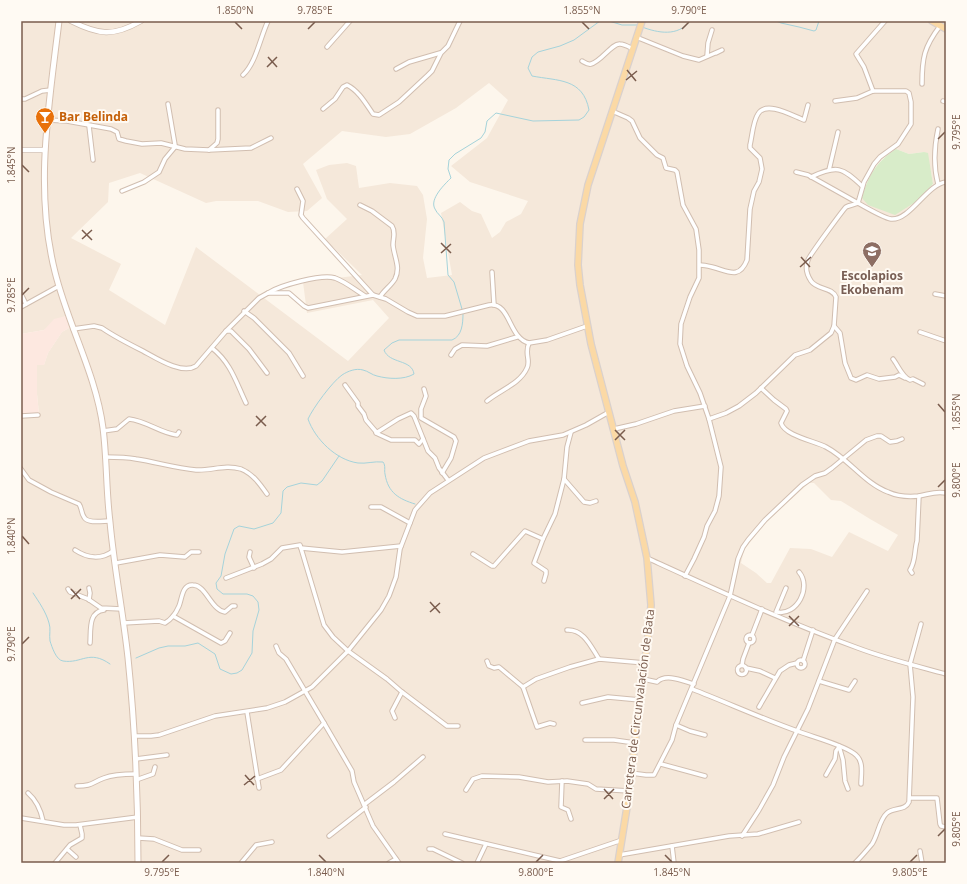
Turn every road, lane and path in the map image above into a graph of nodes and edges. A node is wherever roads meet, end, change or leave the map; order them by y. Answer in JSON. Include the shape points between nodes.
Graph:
{"nodes":[{"id":1,"x":59,"y":21,"type":"edge"},
{"id":2,"x":71,"y":21,"type":"edge"},
{"id":3,"x":141,"y":21,"type":"edge"},
{"id":4,"x":268,"y":21,"type":"edge"},
{"id":5,"x":350,"y":21,"type":"edge"},
{"id":6,"x":460,"y":21,"type":"edge"},
{"id":7,"x":885,"y":21,"type":"edge"},
{"id":8,"x":932,"y":21,"type":"edge"},
{"id":9,"x":641,"y":22,"type":"edge"},
{"id":10,"x":940,"y":26,"type":"junction"},
{"id":11,"x":946,"y":29,"type":"edge"},
{"id":12,"x":712,"y":30,"type":"dead end"},
{"id":13,"x":636,"y":38,"type":"junction"},
{"id":14,"x":327,"y":47,"type":"dead end"},
{"id":15,"x":633,"y":49,"type":"junction"},
{"id":16,"x":441,"y":53,"type":"junction"},
{"id":17,"x":716,"y":53,"type":"dead end"},
{"id":18,"x":707,"y":56,"type":"junction"},
{"id":19,"x":582,"y":61,"type":"dead end"},
{"id":20,"x":396,"y":69,"type":"dead end"},
{"id":21,"x":243,"y":75,"type":"dead end"},
{"id":22,"x":922,"y":84,"type":"dead end"},
{"id":23,"x":51,"y":90,"type":"junction"},
{"id":24,"x":873,"y":91,"type":"junction"},
{"id":25,"x":21,"y":99,"type":"edge"},
{"id":26,"x":835,"y":101,"type":"dead end"},
{"id":27,"x":168,"y":104,"type":"dead end"},
{"id":28,"x":808,"y":105,"type":"dead end"},
{"id":29,"x":323,"y":109,"type":"dead end"},
{"id":30,"x":218,"y":110,"type":"dead end"},
{"id":31,"x":612,"y":111,"type":"junction"},
{"id":32,"x":47,"y":120,"type":"junction"},
{"id":33,"x":89,"y":126,"type":"junction"},
{"id":34,"x":938,"y":129,"type":"dead end"},
{"id":35,"x":838,"y":132,"type":"dead end"},
{"id":36,"x":272,"y":138,"type":"dead end"},
{"id":37,"x":174,"y":147,"type":"junction"},
{"id":38,"x":21,"y":150,"type":"edge"},
{"id":39,"x":45,"y":150,"type":"junction"},
{"id":40,"x":210,"y":150,"type":"junction"},
{"id":41,"x":93,"y":160,"type":"dead end"},
{"id":42,"x":829,"y":170,"type":"junction"},
{"id":43,"x":796,"y":172,"type":"dead end"},
{"id":44,"x":811,"y":177,"type":"junction"},
{"id":45,"x":946,"y":182,"type":"edge"},
{"id":46,"x":938,"y":184,"type":"junction"},
{"id":47,"x":862,"y":186,"type":"junction"},
{"id":48,"x":297,"y":189,"type":"dead end"},
{"id":49,"x":122,"y":191,"type":"dead end"},
{"id":50,"x":858,"y":203,"type":"junction"},
{"id":51,"x":360,"y":205,"type":"dead end"},
{"id":52,"x":700,"y":264,"type":"junction"},
{"id":53,"x":492,"y":272,"type":"dead end"},
{"id":54,"x":59,"y":286,"type":"junction"},
{"id":55,"x":268,"y":293,"type":"junction"},
{"id":56,"x":21,"y":294,"type":"edge"},
{"id":57,"x":935,"y":294,"type":"dead end"},
{"id":58,"x":373,"y":295,"type":"junction"},
{"id":59,"x":365,"y":296,"type":"junction"},
{"id":60,"x":946,"y":296,"type":"edge"},
{"id":61,"x":380,"y":297,"type":"junction"},
{"id":62,"x":26,"y":304,"type":"junction"},
{"id":63,"x":494,"y":304,"type":"junction"},
{"id":64,"x":21,"y":307,"type":"edge"},
{"id":65,"x":244,"y":311,"type":"junction"},
{"id":66,"x":587,"y":326,"type":"junction"},
{"id":67,"x":834,"y":326,"type":"junction"},
{"id":68,"x":73,"y":329,"type":"junction"},
{"id":69,"x":226,"y":330,"type":"junction"},
{"id":70,"x":920,"y":332,"type":"dead end"},
{"id":71,"x":517,"y":336,"type":"junction"},
{"id":72,"x":946,"y":341,"type":"edge"},
{"id":73,"x":529,"y":343,"type":"junction"},
{"id":74,"x":212,"y":348,"type":"junction"},
{"id":75,"x":451,"y":355,"type":"dead end"},
{"id":76,"x":893,"y":359,"type":"dead end"},
{"id":77,"x":267,"y":373,"type":"dead end"},
{"id":78,"x":303,"y":376,"type":"dead end"},
{"id":79,"x":905,"y":378,"type":"junction"},
{"id":80,"x":923,"y":384,"type":"dead end"},
{"id":81,"x":345,"y":385,"type":"dead end"},
{"id":82,"x":761,"y":388,"type":"junction"},
{"id":83,"x":424,"y":389,"type":"dead end"},
{"id":84,"x":486,"y":401,"type":"dead end"},
{"id":85,"x":246,"y":403,"type":"dead end"},
{"id":86,"x":705,"y":406,"type":"junction"},
{"id":87,"x":609,"y":412,"type":"junction"},
{"id":88,"x":38,"y":415,"type":"dead end"},
{"id":89,"x":21,"y":416,"type":"edge"},
{"id":90,"x":709,"y":419,"type":"junction"},
{"id":91,"x":614,"y":429,"type":"junction"},
{"id":92,"x":103,"y":431,"type":"junction"},
{"id":93,"x":179,"y":432,"type":"dead end"},
{"id":94,"x":376,"y":432,"type":"junction"},
{"id":95,"x":571,"y":432,"type":"junction"},
{"id":96,"x":423,"y":438,"type":"junction"},
{"id":97,"x":902,"y":439,"type":"dead end"},
{"id":98,"x":105,"y":457,"type":"junction"},
{"id":99,"x":843,"y":459,"type":"junction"},
{"id":100,"x":21,"y":469,"type":"edge"},
{"id":101,"x":442,"y":473,"type":"junction"},
{"id":102,"x":564,"y":479,"type":"junction"},
{"id":103,"x":448,"y":480,"type":"junction"},
{"id":104,"x":267,"y":494,"type":"dead end"},
{"id":105,"x":946,"y":494,"type":"edge"},
{"id":106,"x":919,"y":496,"type":"junction"},
{"id":107,"x":596,"y":502,"type":"dead end"},
{"id":108,"x":371,"y":507,"type":"dead end"},
{"id":109,"x":110,"y":521,"type":"junction"},
{"id":110,"x":410,"y":523,"type":"junction"},
{"id":111,"x":543,"y":539,"type":"junction"},
{"id":112,"x":401,"y":546,"type":"junction"},
{"id":113,"x":302,"y":548,"type":"junction"},
{"id":114,"x":75,"y":550,"type":"dead end"},
{"id":115,"x":114,"y":551,"type":"junction"},
{"id":116,"x":199,"y":552,"type":"dead end"},
{"id":117,"x":250,"y":552,"type":"dead end"},
{"id":118,"x":473,"y":554,"type":"dead end"},
{"id":119,"x":647,"y":558,"type":"junction"},
{"id":120,"x":116,"y":563,"type":"junction"},
{"id":121,"x":254,"y":568,"type":"junction"},
{"id":122,"x":800,"y":572,"type":"dead end"},
{"id":123,"x":912,"y":573,"type":"dead end"},
{"id":124,"x":685,"y":576,"type":"junction"},
{"id":125,"x":226,"y":578,"type":"dead end"},
{"id":126,"x":544,"y":581,"type":"dead end"},
{"id":127,"x":89,"y":588,"type":"dead end"},
{"id":128,"x":786,"y":588,"type":"dead end"},
{"id":129,"x":68,"y":589,"type":"dead end"},
{"id":130,"x":867,"y":591,"type":"dead end"},
{"id":131,"x":730,"y":596,"type":"junction"},
{"id":132,"x":89,"y":600,"type":"junction"},
{"id":133,"x":235,"y":606,"type":"dead end"},
{"id":134,"x":106,"y":609,"type":"junction"},
{"id":135,"x":122,"y":609,"type":"junction"},
{"id":136,"x":762,"y":609,"type":"junction"},
{"id":137,"x":776,"y":613,"type":"junction"},
{"id":138,"x":173,"y":616,"type":"junction"},
{"id":139,"x":123,"y":623,"type":"junction"},
{"id":140,"x":921,"y":624,"type":"dead end"},
{"id":141,"x":567,"y":630,"type":"dead end"},
{"id":142,"x":814,"y":630,"type":"junction"},
{"id":143,"x":230,"y":633,"type":"dead end"},
{"id":144,"x":835,"y":639,"type":"junction"},
{"id":145,"x":90,"y":643,"type":"dead end"},
{"id":146,"x":276,"y":646,"type":"dead end"},
{"id":147,"x":348,"y":650,"type":"junction"},
{"id":148,"x":599,"y":659,"type":"junction"},
{"id":149,"x":803,"y":660,"type":"junction"},
{"id":150,"x":487,"y":661,"type":"dead end"},
{"id":151,"x":645,"y":663,"type":"junction"},
{"id":152,"x":797,"y":663,"type":"junction"},
{"id":153,"x":910,"y":664,"type":"junction"},
{"id":154,"x":946,"y":674,"type":"edge"},
{"id":155,"x":775,"y":678,"type":"junction"},
{"id":156,"x":643,"y":679,"type":"junction"},
{"id":157,"x":819,"y":681,"type":"junction"},
{"id":158,"x":855,"y":681,"type":"dead end"},
{"id":159,"x":694,"y":684,"type":"junction"},
{"id":160,"x":523,"y":687,"type":"junction"},
{"id":161,"x":692,"y":689,"type":"junction"},
{"id":162,"x":305,"y":691,"type":"junction"},
{"id":163,"x":402,"y":692,"type":"junction"},
{"id":164,"x":640,"y":700,"type":"junction"},
{"id":165,"x":582,"y":703,"type":"dead end"},
{"id":166,"x":759,"y":708,"type":"dead end"},
{"id":167,"x":247,"y":712,"type":"junction"},
{"id":168,"x":395,"y":718,"type":"dead end"},
{"id":169,"x":324,"y":722,"type":"junction"},
{"id":170,"x":554,"y":724,"type":"dead end"},
{"id":171,"x":676,"y":724,"type":"junction"},
{"id":172,"x":458,"y":726,"type":"dead end"},
{"id":173,"x":797,"y":731,"type":"junction"},
{"id":174,"x":705,"y":735,"type":"dead end"},
{"id":175,"x":135,"y":736,"type":"junction"},
{"id":176,"x":585,"y":740,"type":"dead end"},
{"id":177,"x":635,"y":743,"type":"junction"},
{"id":178,"x":839,"y":746,"type":"junction"},
{"id":179,"x":167,"y":755,"type":"dead end"},
{"id":180,"x":423,"y":757,"type":"dead end"},
{"id":181,"x":136,"y":759,"type":"junction"},
{"id":182,"x":661,"y":764,"type":"junction"},
{"id":183,"x":155,"y":767,"type":"dead end"},
{"id":184,"x":631,"y":773,"type":"junction"},
{"id":185,"x":826,"y":775,"type":"dead end"},
{"id":186,"x":705,"y":776,"type":"dead end"},
{"id":187,"x":136,"y":777,"type":"junction"},
{"id":188,"x":257,"y":779,"type":"junction"},
{"id":189,"x":562,"y":781,"type":"junction"},
{"id":190,"x":861,"y":784,"type":"dead end"},
{"id":191,"x":77,"y":786,"type":"dead end"},
{"id":192,"x":259,"y":788,"type":"dead end"},
{"id":193,"x":848,"y":789,"type":"dead end"},
{"id":194,"x":466,"y":790,"type":"dead end"},
{"id":195,"x":629,"y":791,"type":"junction"},
{"id":196,"x":28,"y":793,"type":"dead end"},
{"id":197,"x":910,"y":798,"type":"junction"},
{"id":198,"x":365,"y":806,"type":"junction"},
{"id":199,"x":138,"y":817,"type":"junction"},
{"id":200,"x":21,"y":818,"type":"edge"},
{"id":201,"x":572,"y":819,"type":"dead end"},
{"id":202,"x":43,"y":821,"type":"junction"},
{"id":203,"x":799,"y":822,"type":"dead end"},
{"id":204,"x":80,"y":825,"type":"junction"},
{"id":205,"x":946,"y":827,"type":"edge"},
{"id":206,"x":444,"y":834,"type":"dead end"},
{"id":207,"x":329,"y":836,"type":"dead end"},
{"id":208,"x":742,"y":836,"type":"junction"},
{"id":209,"x":138,"y":838,"type":"junction"},
{"id":210,"x":622,"y":840,"type":"junction"},
{"id":211,"x":272,"y":842,"type":"dead end"},
{"id":212,"x":486,"y":844,"type":"junction"},
{"id":213,"x":672,"y":846,"type":"junction"},
{"id":214,"x":66,"y":849,"type":"junction"},
{"id":215,"x":429,"y":849,"type":"dead end"},
{"id":216,"x":199,"y":850,"type":"dead end"},
{"id":217,"x":920,"y":851,"type":"dead end"},
{"id":218,"x":620,"y":855,"type":"junction"},
{"id":219,"x":76,"y":857,"type":"dead end"},
{"id":220,"x":396,"y":859,"type":"junction"},
{"id":221,"x":559,"y":862,"type":"edge"},
{"id":222,"x":55,"y":863,"type":"edge"},
{"id":223,"x":138,"y":863,"type":"edge"},
{"id":224,"x":241,"y":863,"type":"edge"},
{"id":225,"x":389,"y":863,"type":"edge"},
{"id":226,"x":399,"y":863,"type":"edge"},
{"id":227,"x":462,"y":863,"type":"edge"},
{"id":228,"x":477,"y":863,"type":"edge"},
{"id":229,"x":618,"y":863,"type":"edge"},
{"id":230,"x":674,"y":863,"type":"edge"},
{"id":231,"x":855,"y":863,"type":"edge"},
{"id":232,"x":922,"y":863,"type":"edge"}],
"edges":[{"from":1,"to":23,"type":"main road"},
{"from":2,"to":3,"type":"street","via":[[88,30],[108,33]]},
{"from":4,"to":21,"type":"street","via":[[254,59]]},
{"from":5,"to":14,"type":"street"},
{"from":6,"to":16,"type":"street","via":[[448,46]]},
{"from":7,"to":24,"type":"street","via":[[856,54]]},
{"from":8,"to":10,"type":"main road"},
{"from":9,"to":13,"type":"main road","name":"Carretera de Circunvalación de Bata"},
{"from":10,"to":11,"type":"main road"},
{"from":10,"to":22,"type":"street","via":[[927,43],[922,62]]},
{"from":12,"to":18,"type":"street"},
{"from":13,"to":15,"type":"main road","name":"Carretera de Circunvalación de Bata"},
{"from":13,"to":18,"type":"street","via":[[690,58],[699,60]]},
{"from":15,"to":19,"type":"street","via":[[617,44],[591,64]]},
{"from":15,"to":31,"type":"main road","name":"Carretera de Circunvalación de Bata"},
{"from":16,"to":20,"type":"street","via":[[409,62]]},
{"from":16,"to":29,"type":"street","via":[[428,75],[399,102],[379,115],[373,114],[360,96],[347,85]]},
{"from":17,"to":18,"type":"street","via":[[722,50]]},
{"from":23,"to":25,"type":"street"},
{"from":23,"to":32,"type":"main road"},
{"from":24,"to":26,"type":"street","via":[[857,98]]},
{"from":24,"to":47,"type":"street","via":[[906,91],[911,102],[911,124],[896,147],[876,161]]},
{"from":27,"to":37,"type":"street"},
{"from":28,"to":52,"type":"street","via":[[804,120],[775,108],[764,108],[757,115],[750,148],[760,158],[762,169],[750,209],[747,260],[744,266],[732,273]]},
{"from":30,"to":40,"type":"street","via":[[218,139]]},
{"from":31,"to":52,"type":"street","via":[[632,121],[640,138],[663,158],[666,168],[677,172],[683,205],[696,229]]},
{"from":31,"to":66,"type":"main road","name":"Carretera de Circunvalación de Bata","via":[[588,185],[580,224],[578,265]]},
{"from":32,"to":33,"type":"street"},
{"from":32,"to":39,"type":"main road"},
{"from":33,"to":37,"type":"street","via":[[114,130],[119,138],[126,141],[142,144],[160,143]]},
{"from":33,"to":41,"type":"street"},
{"from":34,"to":46,"type":"street","via":[[934,167]]},
{"from":35,"to":42,"type":"street"},
{"from":36,"to":40,"type":"street","via":[[251,148]]},
{"from":37,"to":40,"type":"street"},
{"from":37,"to":49,"type":"street","via":[[159,172],[144,182]]},
{"from":38,"to":39,"type":"street"},
{"from":39,"to":54,"type":"main road","via":[[45,210],[49,244]]},
{"from":42,"to":44,"type":"street"},
{"from":42,"to":47,"type":"street","via":[[845,171]]},
{"from":43,"to":44,"type":"street"},
{"from":44,"to":50,"type":"street"},
{"from":45,"to":46,"type":"street"},
{"from":46,"to":50,"type":"street","via":[[912,209],[895,219]]},
{"from":47,"to":50,"type":"street"},
{"from":48,"to":58,"type":"street","via":[[303,201],[303,218]]},
{"from":50,"to":67,"type":"street","via":[[844,210],[810,255],[807,264],[811,282],[832,291],[836,297]]},
{"from":51,"to":61,"type":"street","via":[[372,211],[394,229],[393,247],[398,265],[397,273],[394,281]]},
{"from":52,"to":86,"type":"street","via":[[699,278],[682,324],[680,344]]},
{"from":53,"to":63,"type":"street"},
{"from":54,"to":62,"type":"street"},
{"from":54,"to":68,"type":"main road"},
{"from":55,"to":59,"type":"street","via":[[289,293],[308,308]]},
{"from":55,"to":59,"type":"street","via":[[311,279],[330,277],[346,283]]},
{"from":55,"to":65,"type":"street"},
{"from":56,"to":62,"type":"street"},
{"from":57,"to":60,"type":"street"},
{"from":58,"to":59,"type":"street"},
{"from":58,"to":61,"type":"street"},
{"from":61,"to":63,"type":"street","via":[[417,316],[445,316]]},
{"from":62,"to":64,"type":"street"},
{"from":63,"to":71,"type":"street","via":[[502,310]]},
{"from":65,"to":69,"type":"street"},
{"from":65,"to":78,"type":"street","via":[[289,353]]},
{"from":66,"to":73,"type":"street","via":[[547,340]]},
{"from":66,"to":87,"type":"main road","name":"Carretera de Circunvalación de Bata"},
{"from":67,"to":79,"type":"street","via":[[840,333],[845,363],[851,378],[856,380],[867,375],[878,379],[899,375]]},
{"from":67,"to":82,"type":"street","via":[[831,333],[816,346],[795,355]]},
{"from":68,"to":74,"type":"street","via":[[94,326],[102,328],[162,362],[181,368],[194,367]]},
{"from":68,"to":92,"type":"main road","via":[[95,389]]},
{"from":69,"to":74,"type":"street"},
{"from":69,"to":77,"type":"street","via":[[233,332],[243,342]]},
{"from":70,"to":72,"type":"street"},
{"from":71,"to":73,"type":"street"},
{"from":71,"to":75,"type":"street","via":[[487,346],[462,346],[455,349]]},
{"from":73,"to":84,"type":"street","via":[[526,351],[526,370],[509,387]]},
{"from":74,"to":85,"type":"street","via":[[232,370]]},
{"from":76,"to":79,"type":"street"},
{"from":79,"to":80,"type":"street"},
{"from":81,"to":94,"type":"street"},
{"from":82,"to":90,"type":"street","via":[[735,409]]},
{"from":82,"to":99,"type":"street","via":[[786,409],[782,423],[785,429],[828,448]]},
{"from":83,"to":101,"type":"street","via":[[426,396],[420,409],[422,418],[454,437],[456,441]]},
{"from":86,"to":90,"type":"street"},
{"from":86,"to":91,"type":"street","via":[[674,411]]},
{"from":87,"to":91,"type":"main road","name":"Carretera de Circunvalación de Bata"},
{"from":87,"to":95,"type":"street"},
{"from":88,"to":89,"type":"street"},
{"from":90,"to":124,"type":"street","via":[[721,467],[717,505]]},
{"from":91,"to":119,"type":"main road","name":"Carretera de Circunvalación de Bata"},
{"from":92,"to":93,"type":"street","via":[[117,429],[129,419],[172,434],[177,435]]},
{"from":92,"to":98,"type":"main road"},
{"from":94,"to":96,"type":"street","via":[[391,440],[415,440],[419,444]]},
{"from":94,"to":96,"type":"street","via":[[410,413],[414,416]]},
{"from":95,"to":102,"type":"street"},
{"from":95,"to":103,"type":"street","via":[[538,439],[484,458]]},
{"from":96,"to":101,"type":"street"},
{"from":97,"to":99,"type":"street","via":[[890,442],[881,436],[870,438]]},
{"from":98,"to":104,"type":"street","via":[[134,458],[180,468],[204,470],[227,466],[249,474]]},
{"from":98,"to":109,"type":"main road"},
{"from":99,"to":106,"type":"street","via":[[889,493]]},
{"from":99,"to":131,"type":"street","via":[[825,473],[802,485],[756,530],[740,552]]},
{"from":100,"to":109,"type":"street","via":[[28,480],[79,504],[86,519]]},
{"from":101,"to":103,"type":"street"},
{"from":102,"to":107,"type":"street","via":[[584,502]]},
{"from":102,"to":111,"type":"street","via":[[555,514]]},
{"from":103,"to":110,"type":"street","via":[[424,499],[415,510]]},
{"from":105,"to":106,"type":"street","via":[[931,492]]},
{"from":106,"to":123,"type":"street","via":[[917,541],[914,564],[910,570]]},
{"from":108,"to":110,"type":"street","via":[[381,507]]},
{"from":109,"to":115,"type":"main road"},
{"from":110,"to":112,"type":"street"},
{"from":111,"to":118,"type":"street","via":[[525,531],[494,566]]},
{"from":111,"to":126,"type":"street","via":[[534,563],[546,571]]},
{"from":112,"to":113,"type":"street","via":[[342,552]]},
{"from":112,"to":147,"type":"street","via":[[390,596]]},
{"from":113,"to":121,"type":"street","via":[[300,545],[282,548],[268,561]]},
{"from":113,"to":147,"type":"street","via":[[324,625]]},
{"from":114,"to":115,"type":"street","via":[[93,557],[106,556]]},
{"from":115,"to":120,"type":"main road"},
{"from":116,"to":120,"type":"street","via":[[191,552],[185,557],[160,555]]},
{"from":117,"to":121,"type":"street","via":[[249,557]]},
{"from":119,"to":124,"type":"street"},
{"from":119,"to":151,"type":"main road","name":"Carretera de Circunvalación de Bata","via":[[651,605]]},
{"from":120,"to":135,"type":"main road"},
{"from":121,"to":125,"type":"street"},
{"from":122,"to":137,"type":"street","via":[[804,588],[799,603],[794,609]]},
{"from":124,"to":131,"type":"street"},
{"from":127,"to":132,"type":"street"},
{"from":128,"to":137,"type":"street"},
{"from":129,"to":132,"type":"street"},
{"from":130,"to":144,"type":"street"},
{"from":131,"to":136,"type":"street"},
{"from":131,"to":159,"type":"street"},
{"from":132,"to":134,"type":"street"},
{"from":133,"to":138,"type":"street","via":[[222,612],[202,590],[190,585],[184,590]]},
{"from":134,"to":135,"type":"street"},
{"from":134,"to":145,"type":"street","via":[[94,614]]},
{"from":135,"to":139,"type":"main road"},
{"from":136,"to":137,"type":"street"},
{"from":136,"to":155,"type":"street","via":[[752,635],[747,637],[749,643],[743,659],[744,667]]},
{"from":137,"to":142,"type":"street"},
{"from":138,"to":139,"type":"street","via":[[165,623]]},
{"from":138,"to":143,"type":"street","via":[[221,643],[225,642]]},
{"from":139,"to":175,"type":"main road"},
{"from":140,"to":153,"type":"street"},
{"from":141,"to":148,"type":"street","via":[[580,632]]},
{"from":142,"to":144,"type":"street"},
{"from":142,"to":149,"type":"street"},
{"from":144,"to":153,"type":"street"},
{"from":144,"to":157,"type":"street"},
{"from":146,"to":162,"type":"street"},
{"from":147,"to":162,"type":"street","via":[[319,681]]},
{"from":147,"to":163,"type":"street"},
{"from":148,"to":151,"type":"street"},
{"from":148,"to":160,"type":"street","via":[[536,679]]},
{"from":149,"to":152,"type":"street"},
{"from":149,"to":152,"type":"street","via":[[805,665],[802,668],[798,667]]},
{"from":150,"to":160,"type":"street","via":[[489,666],[499,666]]},
{"from":151,"to":156,"type":"main road","name":"Carretera de Circunvalación de Bata"},
{"from":152,"to":155,"type":"street","via":[[783,668]]},
{"from":153,"to":154,"type":"street"},
{"from":153,"to":197,"type":"street","via":[[913,697]]},
{"from":155,"to":166,"type":"street"},
{"from":156,"to":159,"type":"street","via":[[657,682],[668,678]]},
{"from":156,"to":164,"type":"main road","name":"Carretera de Circunvalación de Bata"},
{"from":157,"to":158,"type":"street","via":[[849,690]]},
{"from":157,"to":173,"type":"street"},
{"from":159,"to":161,"type":"street"},
{"from":160,"to":170,"type":"street","via":[[537,727]]},
{"from":161,"to":171,"type":"street"},
{"from":161,"to":173,"type":"street"},
{"from":162,"to":167,"type":"street","via":[[286,702]]},
{"from":162,"to":169,"type":"street"},
{"from":163,"to":168,"type":"street","via":[[392,711]]},
{"from":163,"to":172,"type":"street","via":[[447,726]]},
{"from":164,"to":165,"type":"street","via":[[612,697]]},
{"from":164,"to":177,"type":"main road","name":"Carretera de Circunvalación de Bata"},
{"from":167,"to":175,"type":"street","via":[[215,716],[159,735]]},
{"from":167,"to":188,"type":"street"},
{"from":169,"to":188,"type":"street","via":[[281,770]]},
{"from":169,"to":198,"type":"street","via":[[352,772]]},
{"from":171,"to":174,"type":"street"},
{"from":171,"to":182,"type":"street"},
{"from":173,"to":178,"type":"street"},
{"from":173,"to":208,"type":"street","via":[[773,785]]},
{"from":175,"to":181,"type":"main road"},
{"from":176,"to":177,"type":"street"},
{"from":177,"to":184,"type":"main road","name":"Carretera de Circunvalación de Bata"},
{"from":178,"to":185,"type":"street"},
{"from":178,"to":190,"type":"street","via":[[855,753],[860,759]]},
{"from":178,"to":193,"type":"street"},
{"from":179,"to":181,"type":"street"},
{"from":180,"to":198,"type":"street"},
{"from":181,"to":187,"type":"main road"},
{"from":182,"to":184,"type":"street","via":[[654,775]]},
{"from":182,"to":186,"type":"street"},
{"from":183,"to":187,"type":"street","via":[[153,774]]},
{"from":184,"to":195,"type":"main road","name":"Carretera de Circunvalación de Bata"},
{"from":187,"to":191,"type":"street","via":[[120,775],[105,778],[89,786]]},
{"from":187,"to":199,"type":"main road"},
{"from":188,"to":192,"type":"street"},
{"from":189,"to":194,"type":"street","via":[[482,776],[474,778]]},
{"from":189,"to":195,"type":"street","via":[[588,784],[596,789]]},
{"from":189,"to":201,"type":"street","via":[[561,807],[568,810]]},
{"from":195,"to":210,"type":"main road","name":"Carretera de Circunvalación de Bata"},
{"from":196,"to":202,"type":"street","via":[[40,810]]},
{"from":197,"to":205,"type":"street","via":[[937,798],[940,824]]},
{"from":197,"to":231,"type":"street","via":[[908,806],[886,813],[872,843]]},
{"from":198,"to":207,"type":"street"},
{"from":198,"to":220,"type":"street","via":[[373,826]]},
{"from":199,"to":204,"type":"street"},
{"from":199,"to":209,"type":"main road"},
{"from":200,"to":202,"type":"street"},
{"from":202,"to":204,"type":"street"},
{"from":203,"to":208,"type":"street","via":[[772,831]]},
{"from":204,"to":214,"type":"street","via":[[82,838]]},
{"from":206,"to":212,"type":"street"},
{"from":208,"to":213,"type":"street"},
{"from":209,"to":216,"type":"street","via":[[154,839],[179,849]]},
{"from":209,"to":223,"type":"main road"},
{"from":210,"to":218,"type":"main road","name":"Carretera de Circunvalación de Bata"},
{"from":210,"to":221,"type":"street"},
{"from":211,"to":224,"type":"street","via":[[256,845]]},
{"from":212,"to":221,"type":"street"},
{"from":212,"to":228,"type":"street"},
{"from":213,"to":218,"type":"street"},
{"from":213,"to":230,"type":"street"},
{"from":214,"to":219,"type":"street"},
{"from":214,"to":222,"type":"street"},
{"from":215,"to":227,"type":"street"},
{"from":217,"to":232,"type":"street"},
{"from":218,"to":229,"type":"main road","name":"Carretera de Circunvalación de Bata"},
{"from":220,"to":225,"type":"street"},
{"from":220,"to":226,"type":"street"}]}
